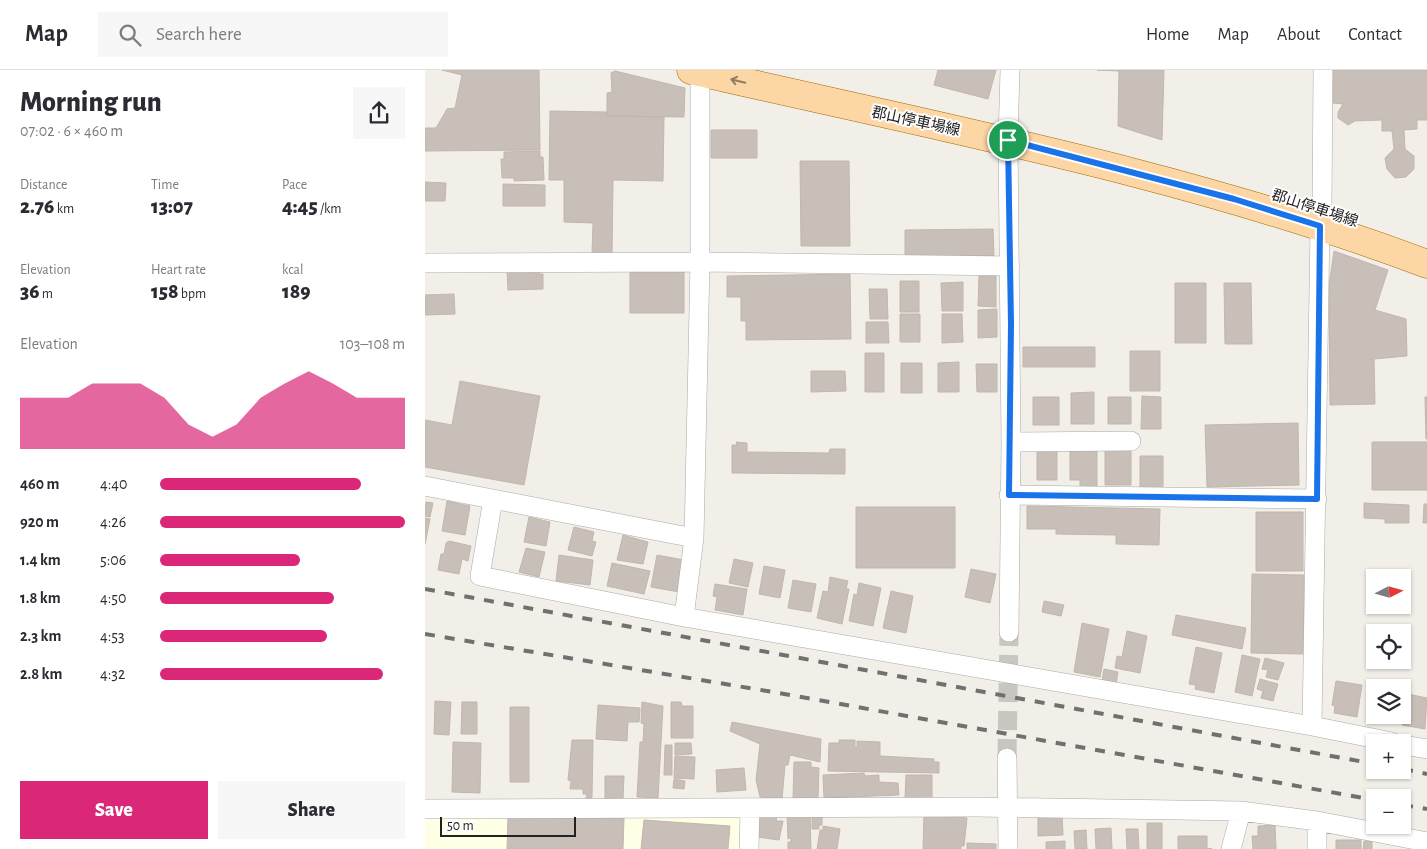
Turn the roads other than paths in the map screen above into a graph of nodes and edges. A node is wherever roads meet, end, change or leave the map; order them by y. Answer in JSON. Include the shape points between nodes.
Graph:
{"nodes":[{"id":1,"x":764,"y":70,"type":"edge"},
{"id":2,"x":1010,"y":70,"type":"edge"},
{"id":3,"x":1323,"y":70,"type":"edge"},
{"id":4,"x":696,"y":71,"type":"edge"},
{"id":5,"x":1009,"y":133,"type":"junction"},
{"id":6,"x":1321,"y":217,"type":"junction"},
{"id":7,"x":1427,"y":247,"type":"edge"},
{"id":8,"x":700,"y":262,"type":"junction"},
{"id":9,"x":425,"y":263,"type":"edge"},
{"id":10,"x":1427,"y":264,"type":"edge"},
{"id":11,"x":1010,"y":266,"type":"junction"},
{"id":12,"x":1131,"y":441,"type":"dead end"},
{"id":13,"x":1011,"y":442,"type":"junction"},
{"id":14,"x":425,"y":486,"type":"edge"},
{"id":15,"x":1009,"y":495,"type":"junction"},
{"id":16,"x":493,"y":499,"type":"junction"},
{"id":17,"x":1317,"y":499,"type":"junction"},
{"id":18,"x":694,"y":538,"type":"junction"},
{"id":19,"x":684,"y":617,"type":"junction"},
{"id":20,"x":1009,"y":632,"type":"tunnel mouth"},
{"id":21,"x":1312,"y":726,"type":"junction"},
{"id":22,"x":1366,"y":737,"type":"edge"},
{"id":23,"x":1411,"y":746,"type":"edge"},
{"id":24,"x":1427,"y":749,"type":"edge"},
{"id":25,"x":1007,"y":758,"type":"tunnel mouth"},
{"id":26,"x":750,"y":808,"type":"junction"},
{"id":27,"x":425,"y":809,"type":"edge"},
{"id":28,"x":1009,"y":810,"type":"junction"},
{"id":29,"x":1241,"y":811,"type":"junction"},
{"id":30,"x":1317,"y":821,"type":"junction"},
{"id":31,"x":1427,"y":842,"type":"edge"},
{"id":32,"x":749,"y":849,"type":"edge"},
{"id":33,"x":1008,"y":849,"type":"edge"},
{"id":34,"x":1231,"y":849,"type":"edge"},
{"id":35,"x":1317,"y":849,"type":"edge"}],
"edges":[{"from":1,"to":5,"type":"main road","name":"郡山停車場線"},
{"from":2,"to":5,"type":"street"},
{"from":3,"to":6,"type":"street"},
{"from":5,"to":4,"type":"main road","name":"郡山停車場線","one_way":true,"via":[[782,92]]},
{"from":4,"to":8,"type":"street"},
{"from":5,"to":6,"type":"main road","name":"郡山停車場線","via":[[1225,180]]},
{"from":5,"to":11,"type":"street"},
{"from":6,"to":7,"type":"main road","name":"郡山停車場線"},
{"from":6,"to":10,"type":"main road","name":"郡山停車場線"},
{"from":6,"to":17,"type":"street"},
{"from":8,"to":9,"type":"street"},
{"from":8,"to":11,"type":"street"},
{"from":8,"to":18,"type":"street"},
{"from":11,"to":13,"type":"street"},
{"from":12,"to":13,"type":"street"},
{"from":13,"to":15,"type":"street"},
{"from":14,"to":16,"type":"street"},
{"from":15,"to":17,"type":"street"},
{"from":15,"to":20,"type":"street"},
{"from":16,"to":18,"type":"street"},
{"from":16,"to":19,"type":"street","via":[[480,576]]},
{"from":17,"to":21,"type":"street"},
{"from":18,"to":19,"type":"street"},
{"from":19,"to":21,"type":"street"},
{"from":21,"to":22,"type":"street"},
{"from":23,"to":24,"type":"street"},
{"from":25,"to":28,"type":"street"},
{"from":26,"to":27,"type":"street"},
{"from":26,"to":28,"type":"street","via":[[966,807]]},
{"from":26,"to":32,"type":"street"},
{"from":28,"to":29,"type":"street"},
{"from":28,"to":33,"type":"street"},
{"from":29,"to":30,"type":"street"},
{"from":29,"to":34,"type":"street"},
{"from":30,"to":31,"type":"street"},
{"from":30,"to":35,"type":"street"}]}
